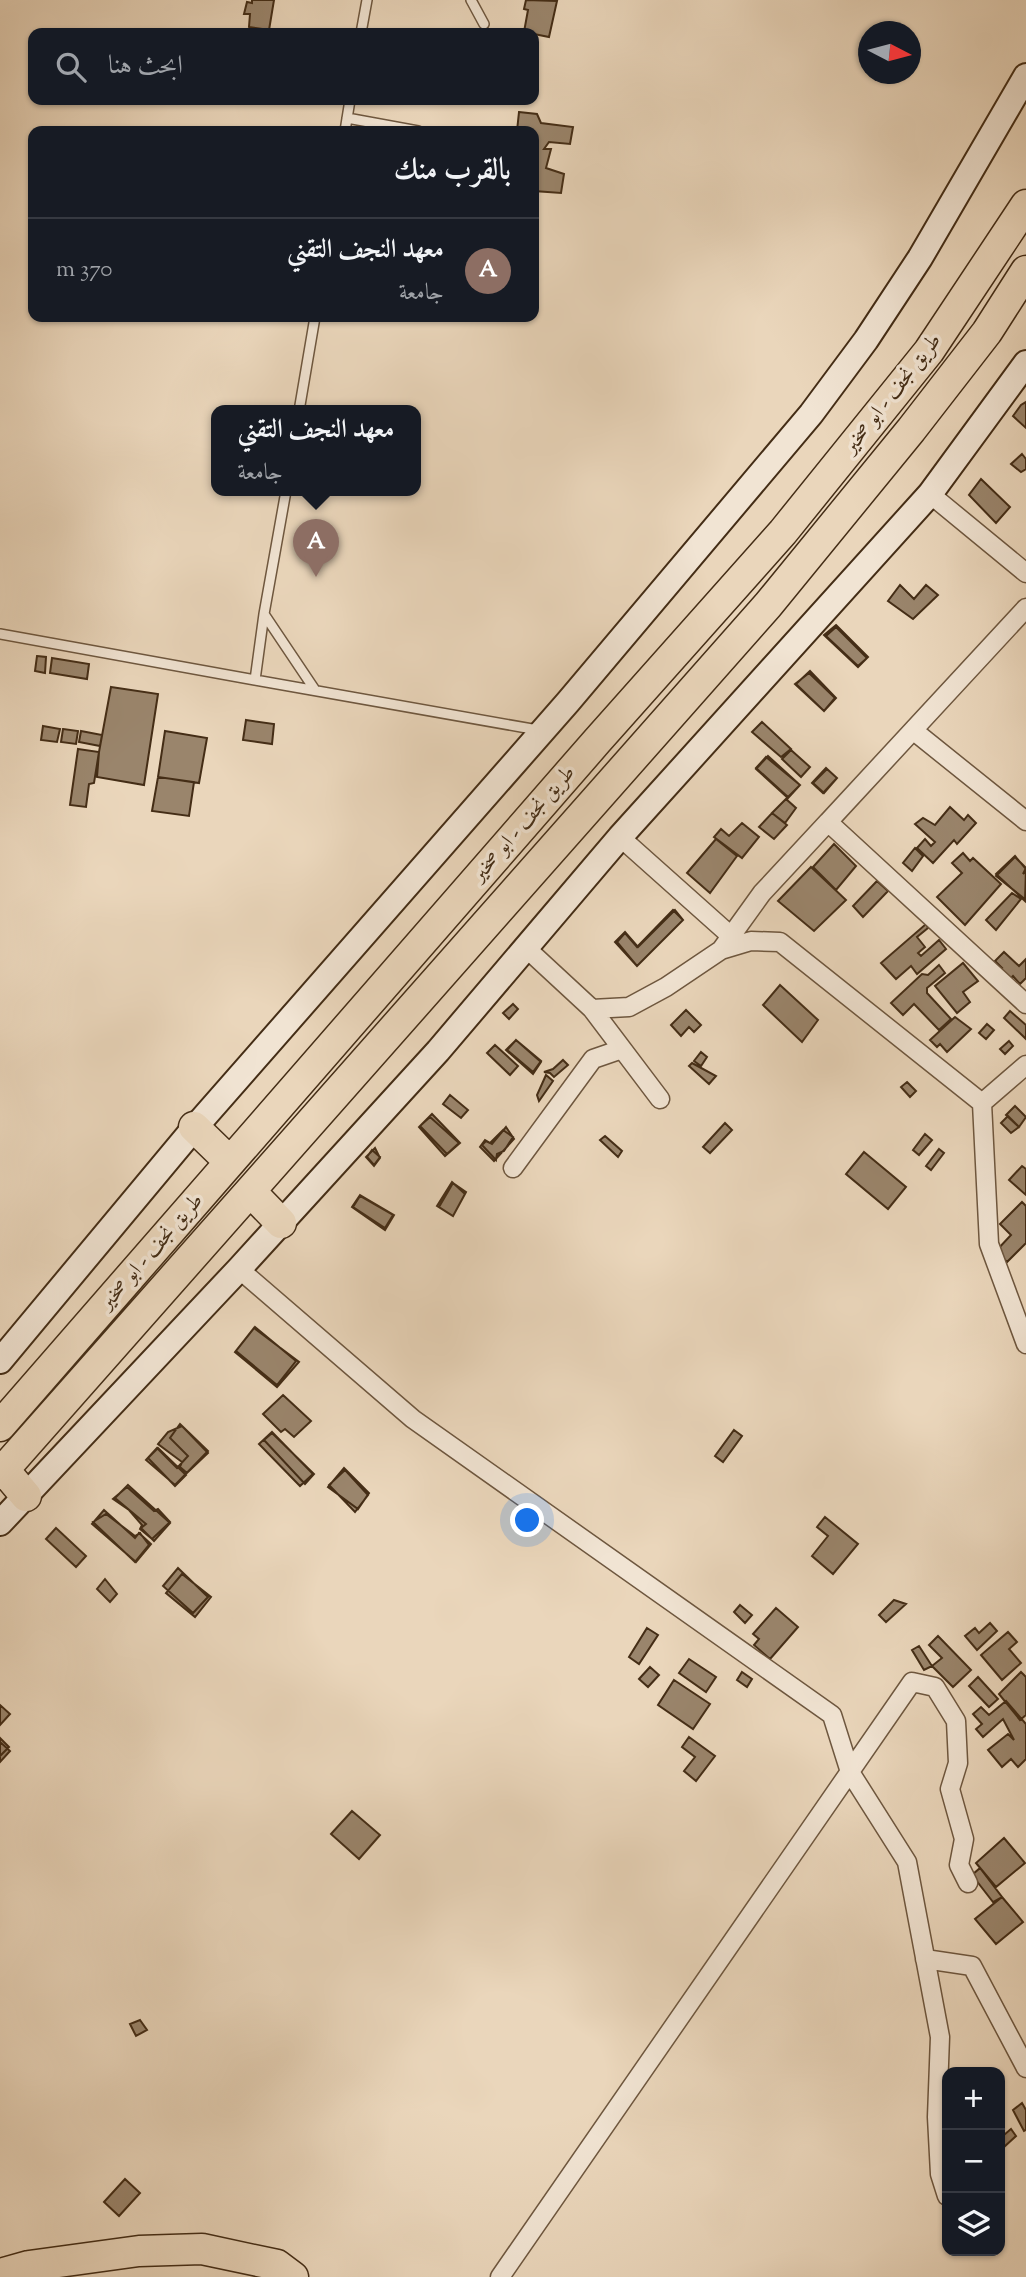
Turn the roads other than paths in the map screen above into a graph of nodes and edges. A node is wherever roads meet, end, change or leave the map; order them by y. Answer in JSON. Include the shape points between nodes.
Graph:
{"nodes":[{"id":1,"x":367,"y":0,"type":"edge"},
{"id":2,"x":471,"y":0,"type":"edge"},
{"id":3,"x":485,"y":24,"type":"dead end"},
{"id":4,"x":362,"y":28,"type":"edge"},
{"id":5,"x":1026,"y":76,"type":"edge"},
{"id":6,"x":349,"y":105,"type":"edge"},
{"id":7,"x":347,"y":118,"type":"junction"},
{"id":8,"x":346,"y":126,"type":"edge"},
{"id":9,"x":391,"y":126,"type":"edge"},
{"id":10,"x":1026,"y":205,"type":"edge"},
{"id":11,"x":1026,"y":271,"type":"edge"},
{"id":12,"x":313,"y":322,"type":"edge"},
{"id":13,"x":1026,"y":363,"type":"edge"},
{"id":14,"x":300,"y":405,"type":"edge"},
{"id":15,"x":887,"y":405,"type":"junction"},
{"id":16,"x":911,"y":430,"type":"junction"},
{"id":17,"x":855,"y":443,"type":"junction"},
{"id":18,"x":879,"y":471,"type":"junction"},
{"id":19,"x":930,"y":494,"type":"junction"},
{"id":20,"x":285,"y":496,"type":"edge"},
{"id":21,"x":1026,"y":573,"type":"edge"},
{"id":22,"x":1026,"y":608,"type":"edge"},
{"id":23,"x":264,"y":614,"type":"junction"},
{"id":24,"x":0,"y":634,"type":"edge"},
{"id":25,"x":255,"y":680,"type":"junction"},
{"id":26,"x":315,"y":690,"type":"junction"},
{"id":27,"x":543,"y":731,"type":"junction"},
{"id":28,"x":914,"y":731,"type":"junction"},
{"id":29,"x":1026,"y":821,"type":"edge"},
{"id":30,"x":828,"y":822,"type":"junction"},
{"id":31,"x":620,"y":837,"type":"junction"},
{"id":32,"x":726,"y":943,"type":"junction"},
{"id":33,"x":525,"y":947,"type":"junction"},
{"id":34,"x":1026,"y":1004,"type":"edge"},
{"id":35,"x":592,"y":1009,"type":"junction"},
{"id":36,"x":622,"y":1049,"type":"junction"},
{"id":37,"x":1026,"y":1065,"type":"edge"},
{"id":38,"x":660,"y":1100,"type":"dead end"},
{"id":39,"x":982,"y":1102,"type":"junction"},
{"id":40,"x":194,"y":1127,"type":"junction"},
{"id":41,"x":230,"y":1162,"type":"junction"},
{"id":42,"x":513,"y":1168,"type":"dead end"},
{"id":43,"x":251,"y":1192,"type":"junction"},
{"id":44,"x":281,"y":1223,"type":"junction"},
{"id":45,"x":239,"y":1269,"type":"junction"},
{"id":46,"x":1026,"y":1344,"type":"edge"},
{"id":47,"x":0,"y":1360,"type":"edge"},
{"id":48,"x":0,"y":1426,"type":"edge"},
{"id":49,"x":2,"y":1471,"type":"edge"},
{"id":50,"x":26,"y":1496,"type":"junction"},
{"id":51,"x":0,"y":1523,"type":"edge"},
{"id":52,"x":850,"y":1772,"type":"junction"},
{"id":53,"x":968,"y":1883,"type":"dead end"},
{"id":54,"x":925,"y":1959,"type":"junction"},
{"id":55,"x":1026,"y":2068,"type":"edge"},
{"id":56,"x":946,"y":2193,"type":"edge"},
{"id":57,"x":0,"y":2274,"type":"edge"},
{"id":58,"x":293,"y":2277,"type":"edge"},
{"id":59,"x":500,"y":2277,"type":"edge"}],
"edges":[{"from":1,"to":4,"type":"lane"},
{"from":2,"to":3,"type":"lane"},
{"from":5,"to":27,"type":"main road","via":[[920,258],[858,351],[811,414]]},
{"from":6,"to":7,"type":"lane"},
{"from":7,"to":8,"type":"lane"},
{"from":7,"to":9,"type":"lane"},
{"from":10,"to":15,"type":"highway","name":"طريق نجف - ابو صخير","via":[[929,351]]},
{"from":11,"to":16,"type":"highway","name":"طريق نجف - ابو صخير","via":[[987,332]]},
{"from":12,"to":14,"type":"lane"},
{"from":13,"to":19,"type":"main road"},
{"from":15,"to":16,"type":"highway","via":[[884,417],[889,427]]},
{"from":15,"to":17,"type":"highway","name":"طريق نجف - ابو صخير"},
{"from":16,"to":18,"type":"highway","name":"طريق نجف - ابو صخير"},
{"from":17,"to":18,"type":"highway","via":[[876,449]]},
{"from":17,"to":41,"type":"highway","name":"طريق نجف - ابو صخير","via":[[783,532]]},
{"from":18,"to":43,"type":"highway","name":"طريق نجف - ابو صخير","via":[[759,615]]},
{"from":19,"to":21,"type":"street"},
{"from":19,"to":31,"type":"main road"},
{"from":20,"to":23,"type":"lane"},
{"from":22,"to":28,"type":"street"},
{"from":23,"to":25,"type":"lane"},
{"from":23,"to":26,"type":"lane"},
{"from":24,"to":25,"type":"lane"},
{"from":25,"to":26,"type":"lane"},
{"from":26,"to":27,"type":"lane"},
{"from":27,"to":40,"type":"main road"},
{"from":28,"to":29,"type":"street"},
{"from":28,"to":30,"type":"street"},
{"from":30,"to":32,"type":"street","via":[[762,893]]},
{"from":30,"to":34,"type":"street"},
{"from":31,"to":32,"type":"street"},
{"from":31,"to":33,"type":"main road"},
{"from":32,"to":35,"type":"street","via":[[666,987],[629,1007]]},
{"from":32,"to":39,"type":"street","via":[[780,942]]},
{"from":33,"to":35,"type":"street"},
{"from":33,"to":44,"type":"main road","via":[[438,1051]]},
{"from":35,"to":36,"type":"street"},
{"from":36,"to":38,"type":"street"},
{"from":36,"to":42,"type":"street","via":[[593,1059]]},
{"from":37,"to":39,"type":"street"},
{"from":39,"to":46,"type":"street","via":[[989,1244]]},
{"from":40,"to":41,"type":"highway"},
{"from":40,"to":47,"type":"main road"},
{"from":41,"to":48,"type":"highway","name":"طريق نجف - ابو صخير"},
{"from":43,"to":44,"type":"highway"},
{"from":43,"to":49,"type":"highway","name":"طريق نجف - ابو صخير"},
{"from":44,"to":45,"type":"main road"},
{"from":45,"to":50,"type":"main road"},
{"from":45,"to":52,"type":"street","via":[[413,1419],[832,1715]]},
{"from":49,"to":50,"type":"highway"},
{"from":50,"to":51,"type":"main road"},
{"from":52,"to":53,"type":"street","via":[[912,1682],[935,1687],[956,1721],[958,1763],[950,1789],[964,1839],[959,1864]]},
{"from":52,"to":54,"type":"street","via":[[907,1862]]},
{"from":52,"to":59,"type":"street"},
{"from":54,"to":55,"type":"street","via":[[972,1966]]},
{"from":54,"to":56,"type":"street","via":[[940,2037],[937,2117],[940,2174]]},
{"from":57,"to":58,"type":"highway","via":[[139,2251],[202,2249],[277,2265]]}]}
